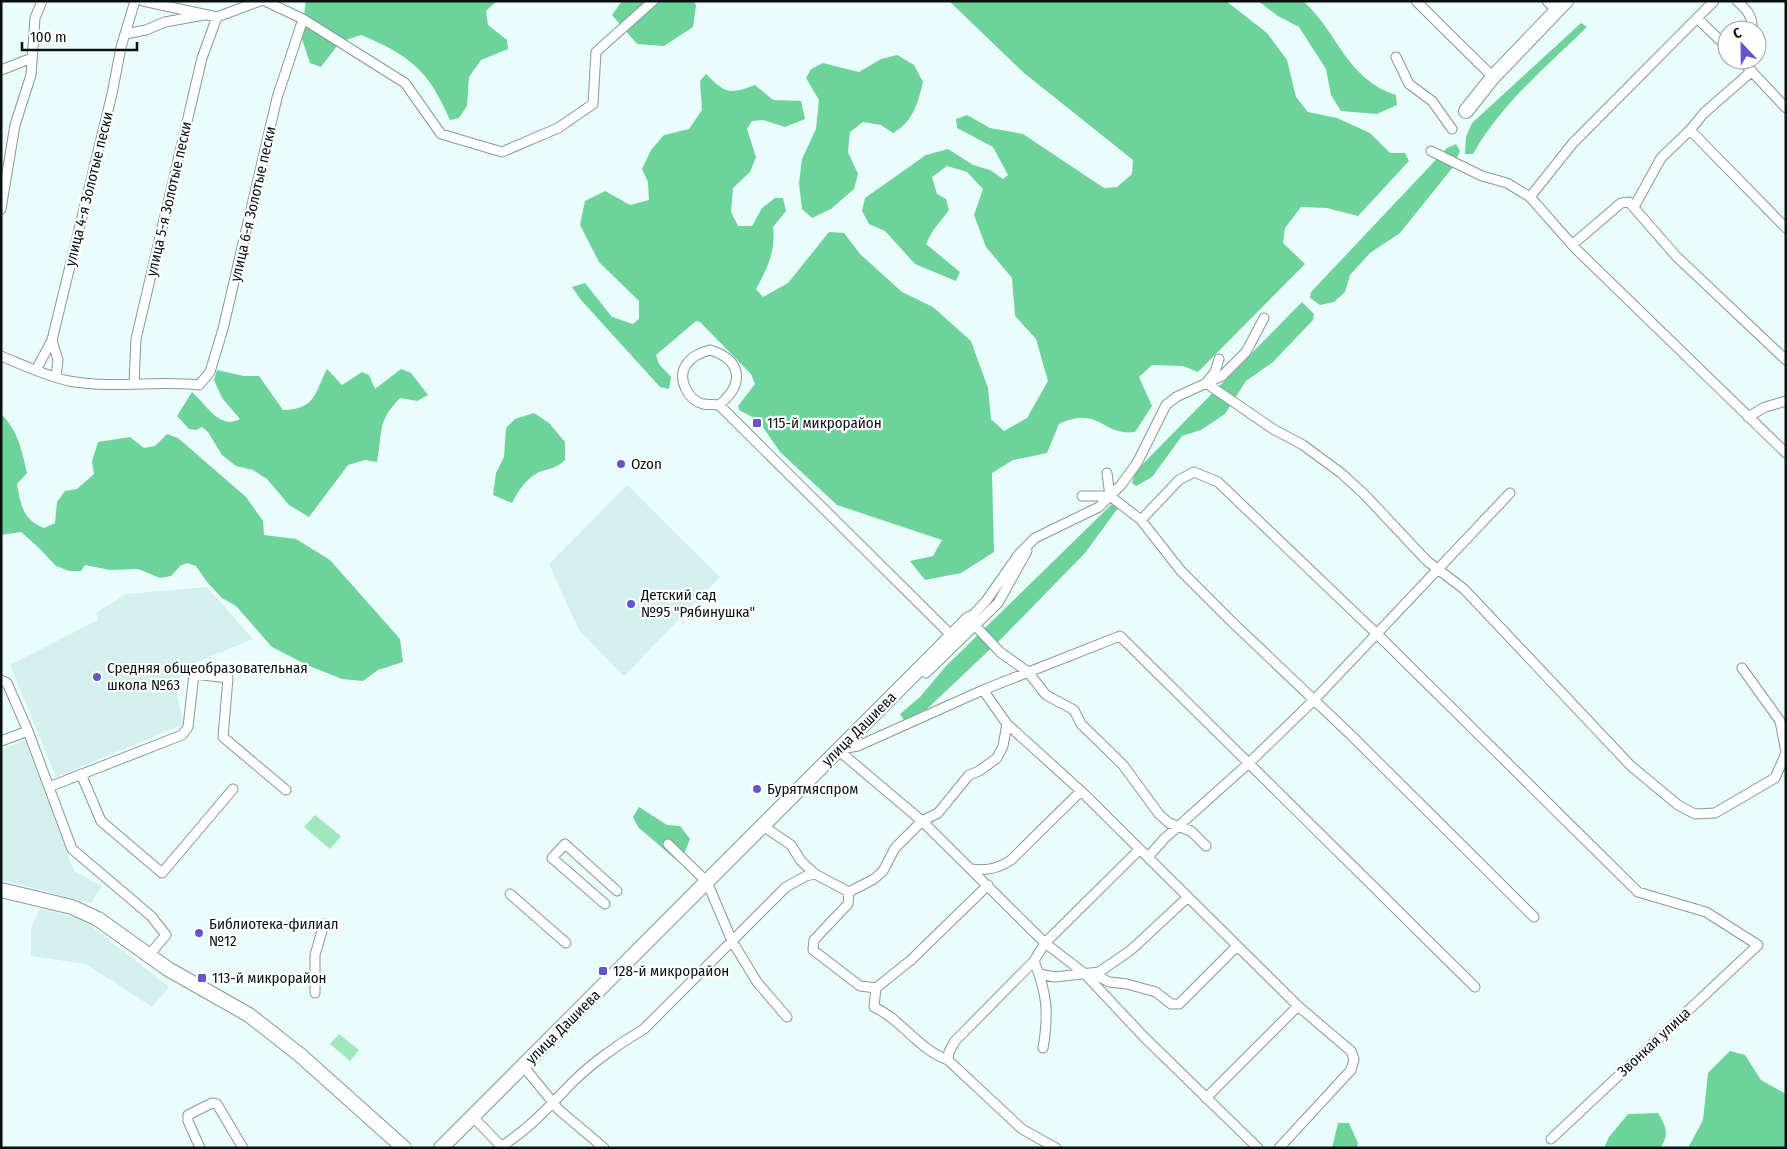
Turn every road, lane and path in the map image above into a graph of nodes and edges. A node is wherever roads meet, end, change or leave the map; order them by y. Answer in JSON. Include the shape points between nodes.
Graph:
{"nodes":[{"id":1,"x":42,"y":1,"type":"edge"},
{"id":2,"x":135,"y":1,"type":"edge"},
{"id":3,"x":143,"y":1,"type":"edge"},
{"id":4,"x":260,"y":1,"type":"edge"},
{"id":5,"x":265,"y":1,"type":"edge"},
{"id":6,"x":653,"y":1,"type":"edge"},
{"id":7,"x":1416,"y":1,"type":"edge"},
{"id":8,"x":1714,"y":1,"type":"edge"},
{"id":9,"x":1737,"y":1,"type":"edge"},
{"id":10,"x":1557,"y":4,"type":"edge"},
{"id":11,"x":207,"y":15,"type":"junction"},
{"id":12,"x":217,"y":17,"type":"junction"},
{"id":13,"x":304,"y":20,"type":"junction"},
{"id":14,"x":1698,"y":20,"type":"junction"},
{"id":15,"x":1753,"y":20,"type":"edge"},
{"id":16,"x":125,"y":34,"type":"junction"},
{"id":17,"x":1717,"y":38,"type":"edge"},
{"id":18,"x":1396,"y":57,"type":"dead end"},
{"id":19,"x":32,"y":58,"type":"junction"},
{"id":20,"x":1,"y":70,"type":"edge"},
{"id":21,"x":1742,"y":70,"type":"edge"},
{"id":22,"x":1752,"y":70,"type":"edge"},
{"id":23,"x":1493,"y":77,"type":"junction"},
{"id":24,"x":1786,"y":108,"type":"edge"},
{"id":25,"x":1466,"y":111,"type":"dead end"},
{"id":26,"x":1452,"y":129,"type":"dead end"},
{"id":27,"x":1690,"y":130,"type":"junction"},
{"id":28,"x":1431,"y":151,"type":"dead end"},
{"id":29,"x":1530,"y":198,"type":"junction"},
{"id":30,"x":1634,"y":207,"type":"junction"},
{"id":31,"x":1,"y":209,"type":"edge"},
{"id":32,"x":1786,"y":228,"type":"edge"},
{"id":33,"x":1572,"y":245,"type":"junction"},
{"id":34,"x":1264,"y":318,"type":"dead end"},
{"id":35,"x":52,"y":340,"type":"junction"},
{"id":36,"x":1,"y":356,"type":"edge"},
{"id":37,"x":1219,"y":359,"type":"dead end"},
{"id":38,"x":1786,"y":360,"type":"edge"},
{"id":39,"x":36,"y":370,"type":"junction"},
{"id":40,"x":56,"y":377,"type":"junction"},
{"id":41,"x":134,"y":383,"type":"junction"},
{"id":42,"x":1206,"y":384,"type":"junction"},
{"id":43,"x":1786,"y":401,"type":"edge"},
{"id":44,"x":719,"y":405,"type":"junction"},
{"id":45,"x":1748,"y":417,"type":"junction"},
{"id":46,"x":1786,"y":453,"type":"edge"},
{"id":47,"x":1107,"y":473,"type":"dead end"},
{"id":48,"x":1510,"y":494,"type":"dead end"},
{"id":49,"x":1082,"y":496,"type":"dead end"},
{"id":50,"x":1110,"y":496,"type":"junction"},
{"id":51,"x":1141,"y":520,"type":"junction"},
{"id":52,"x":1437,"y":570,"type":"junction"},
{"id":53,"x":972,"y":622,"type":"junction"},
{"id":54,"x":1378,"y":635,"type":"junction"},
{"id":55,"x":952,"y":636,"type":"junction"},
{"id":56,"x":1742,"y":668,"type":"dead end"},
{"id":57,"x":1028,"y":672,"type":"junction"},
{"id":58,"x":926,"y":673,"type":"dead end"},
{"id":59,"x":1,"y":680,"type":"edge"},
{"id":60,"x":984,"y":690,"type":"junction"},
{"id":61,"x":1314,"y":700,"type":"junction"},
{"id":62,"x":1008,"y":724,"type":"junction"},
{"id":63,"x":28,"y":731,"type":"junction"},
{"id":64,"x":1,"y":741,"type":"edge"},
{"id":65,"x":838,"y":750,"type":"junction"},
{"id":66,"x":1786,"y":752,"type":"edge"},
{"id":67,"x":1249,"y":763,"type":"junction"},
{"id":68,"x":81,"y":774,"type":"junction"},
{"id":69,"x":49,"y":787,"type":"junction"},
{"id":70,"x":233,"y":789,"type":"dead end"},
{"id":71,"x":286,"y":790,"type":"dead end"},
{"id":72,"x":1081,"y":791,"type":"junction"},
{"id":73,"x":922,"y":821,"type":"junction"},
{"id":74,"x":763,"y":826,"type":"junction"},
{"id":75,"x":1179,"y":828,"type":"junction"},
{"id":76,"x":668,"y":844,"type":"dead end"},
{"id":77,"x":1206,"y":846,"type":"dead end"},
{"id":78,"x":1140,"y":849,"type":"junction"},
{"id":79,"x":1148,"y":857,"type":"junction"},
{"id":80,"x":970,"y":869,"type":"junction"},
{"id":81,"x":815,"y":874,"type":"junction"},
{"id":82,"x":707,"y":882,"type":"junction"},
{"id":83,"x":988,"y":885,"type":"junction"},
{"id":84,"x":1,"y":890,"type":"edge"},
{"id":85,"x":617,"y":891,"type":"dead end"},
{"id":86,"x":849,"y":892,"type":"junction"},
{"id":87,"x":510,"y":894,"type":"dead end"},
{"id":88,"x":1188,"y":897,"type":"junction"},
{"id":89,"x":605,"y":904,"type":"dead end"},
{"id":90,"x":1534,"y":916,"type":"dead end"},
{"id":91,"x":324,"y":924,"type":"dead end"},
{"id":92,"x":732,"y":941,"type":"junction"},
{"id":93,"x":1045,"y":943,"type":"junction"},
{"id":94,"x":566,"y":944,"type":"dead end"},
{"id":95,"x":1237,"y":946,"type":"junction"},
{"id":96,"x":148,"y":956,"type":"junction"},
{"id":97,"x":1034,"y":961,"type":"junction"},
{"id":98,"x":1088,"y":973,"type":"junction"},
{"id":99,"x":1040,"y":974,"type":"junction"},
{"id":100,"x":1475,"y":987,"type":"dead end"},
{"id":101,"x":876,"y":988,"type":"junction"},
{"id":102,"x":316,"y":993,"type":"dead end"},
{"id":103,"x":1298,"y":1006,"type":"junction"},
{"id":104,"x":786,"y":1017,"type":"dead end"},
{"id":105,"x":1043,"y":1048,"type":"dead end"},
{"id":106,"x":948,"y":1060,"type":"junction"},
{"id":107,"x":524,"y":1067,"type":"junction"},
{"id":108,"x":1206,"y":1098,"type":"junction"},
{"id":109,"x":553,"y":1103,"type":"junction"},
{"id":110,"x":473,"y":1118,"type":"junction"},
{"id":111,"x":1551,"y":1139,"type":"dead end"},
{"id":112,"x":503,"y":1147,"type":"edge"},
{"id":113,"x":200,"y":1148,"type":"edge"},
{"id":114,"x":243,"y":1148,"type":"edge"},
{"id":115,"x":404,"y":1148,"type":"edge"},
{"id":116,"x":441,"y":1148,"type":"edge"},
{"id":117,"x":604,"y":1148,"type":"edge"},
{"id":118,"x":1056,"y":1148,"type":"edge"},
{"id":119,"x":1258,"y":1148,"type":"edge"},
{"id":120,"x":1279,"y":1148,"type":"edge"}],
"edges":[{"from":1,"to":19,"type":"street","via":[[35,18]]},
{"from":2,"to":16,"type":"street","name":"улица 4-я Золотые пески"},
{"from":3,"to":11,"type":"street"},
{"from":4,"to":12,"type":"street"},
{"from":5,"to":13,"type":"street"},
{"from":6,"to":13,"type":"street","via":[[596,52],[593,104],[558,128],[502,152],[440,134],[404,83]]},
{"from":7,"to":23,"type":"street"},
{"from":8,"to":14,"type":"street"},
{"from":9,"to":15,"type":"street"},
{"from":10,"to":23,"type":"street"},
{"from":11,"to":12,"type":"street"},
{"from":11,"to":16,"type":"street","via":[[165,22]]},
{"from":12,"to":41,"type":"street","name":"улица 5-я Золотые пески","via":[[202,58],[136,339]]},
{"from":13,"to":41,"type":"street","name":"улица 6-я Золотые пески","via":[[277,98],[210,372],[199,385]]},
{"from":14,"to":17,"type":"street"},
{"from":14,"to":29,"type":"street","via":[[1573,143]]},
{"from":16,"to":35,"type":"street","name":"улица 4-я Золотые пески"},
{"from":18,"to":26,"type":"street","via":[[1409,84],[1432,101]]},
{"from":19,"to":20,"type":"street"},
{"from":19,"to":31,"type":"street","via":[[28,90],[15,126]]},
{"from":21,"to":27,"type":"street"},
{"from":22,"to":24,"type":"street"},
{"from":23,"to":25,"type":"street"},
{"from":27,"to":30,"type":"street","via":[[1661,158]]},
{"from":27,"to":32,"type":"street"},
{"from":28,"to":29,"type":"street","via":[[1482,176],[1506,183]]},
{"from":29,"to":33,"type":"street"},
{"from":30,"to":33,"type":"street","via":[[1629,202],[1621,203]]},
{"from":30,"to":38,"type":"street","via":[[1676,256]]},
{"from":33,"to":45,"type":"street"},
{"from":34,"to":42,"type":"street","name":"улица Дашиева","via":[[1246,352],[1222,376]]},
{"from":35,"to":39,"type":"street"},
{"from":35,"to":40,"type":"street","name":"улица 4-я Золотые пески","via":[[58,360]]},
{"from":36,"to":39,"type":"street"},
{"from":37,"to":42,"type":"street"},
{"from":39,"to":40,"type":"street"},
{"from":40,"to":41,"type":"street","via":[[82,383]]},
{"from":42,"to":50,"type":"street","name":"улица Дашиева","via":[[1166,404],[1137,463]]},
{"from":42,"to":52,"type":"street","via":[[1341,474]]},
{"from":43,"to":45,"type":"street","via":[[1765,407]]},
{"from":44,"to":44,"type":"street","via":[[730,395],[736,381],[734,366],[724,354],[710,350],[696,355],[685,366],[682,381],[689,395],[702,404]]},
{"from":44,"to":55,"type":"street"},
{"from":45,"to":46,"type":"street"},
{"from":47,"to":50,"type":"street"},
{"from":48,"to":52,"type":"street"},
{"from":49,"to":50,"type":"street"},
{"from":50,"to":51,"type":"street"},
{"from":50,"to":53,"type":"street","name":"улица Дашиева","via":[[1099,508],[1035,538],[1019,554]]},
{"from":51,"to":54,"type":"street","via":[[1179,480],[1194,472],[1218,482]]},
{"from":51,"to":61,"type":"street","via":[[1181,571]]},
{"from":52,"to":54,"type":"street"},
{"from":52,"to":66,"type":"street","via":[[1464,589],[1631,766],[1678,805],[1695,814],[1714,813],[1775,778]]},
{"from":53,"to":55,"type":"street","name":"улица Дашиева"},
{"from":53,"to":57,"type":"street","via":[[1000,652]]},
{"from":53,"to":58,"type":"street"},
{"from":54,"to":61,"type":"street"},
{"from":54,"to":111,"type":"street","name":"Звонкая улица","via":[[1638,892],[1706,912],[1758,945]]},
{"from":55,"to":65,"type":"street","name":"улица Дашиева"},
{"from":56,"to":66,"type":"street","via":[[1780,721]]},
{"from":57,"to":60,"type":"street"},
{"from":57,"to":67,"type":"street","via":[[1120,636]]},
{"from":57,"to":75,"type":"street","via":[[1046,695],[1074,710],[1082,724],[1123,765],[1159,814]]},
{"from":59,"to":63,"type":"street","via":[[8,683]]},
{"from":60,"to":62,"type":"street"},
{"from":60,"to":65,"type":"street","via":[[872,740]]},
{"from":61,"to":67,"type":"street"},
{"from":61,"to":90,"type":"street"},
{"from":62,"to":72,"type":"street"},
{"from":62,"to":73,"type":"street","via":[[1003,746],[996,758],[969,775],[938,813]]},
{"from":63,"to":64,"type":"street"},
{"from":63,"to":69,"type":"street"},
{"from":65,"to":73,"type":"street"},
{"from":65,"to":74,"type":"street","name":"улица Дашиева"},
{"from":67,"to":75,"type":"street"},
{"from":67,"to":100,"type":"street"},
{"from":68,"to":69,"type":"street"},
{"from":68,"to":70,"type":"street","via":[[101,821],[162,872]]},
{"from":68,"to":71,"type":"street","via":[[182,735],[188,726],[194,674],[228,678],[223,737]]},
{"from":69,"to":96,"type":"street","via":[[72,849],[151,916],[166,935]]},
{"from":72,"to":78,"type":"street"},
{"from":72,"to":80,"type":"street","via":[[1011,860],[1001,867],[983,871]]},
{"from":73,"to":80,"type":"street"},
{"from":73,"to":86,"type":"street","via":[[895,848],[883,871]]},
{"from":74,"to":81,"type":"street","via":[[791,845],[800,861]]},
{"from":74,"to":82,"type":"street","name":"улица Дашиева"},
{"from":75,"to":77,"type":"street","via":[[1191,831]]},
{"from":75,"to":79,"type":"street"},
{"from":76,"to":82,"type":"street"},
{"from":78,"to":79,"type":"street"},
{"from":78,"to":93,"type":"street"},
{"from":79,"to":88,"type":"street"},
{"from":80,"to":83,"type":"street"},
{"from":81,"to":86,"type":"street"},
{"from":81,"to":92,"type":"street","via":[[786,888]]},
{"from":82,"to":92,"type":"street"},
{"from":82,"to":107,"type":"street","name":"улица Дашиева"},
{"from":83,"to":93,"type":"street"},
{"from":83,"to":101,"type":"street","via":[[911,960]]},
{"from":84,"to":96,"type":"street","via":[[72,906],[98,919]]},
{"from":85,"to":89,"type":"street","via":[[565,844],[552,858]]},
{"from":86,"to":101,"type":"street","via":[[848,904],[814,940],[813,950],[860,986]]},
{"from":87,"to":94,"type":"street"},
{"from":88,"to":95,"type":"street"},
{"from":88,"to":98,"type":"street","via":[[1131,950],[1099,972]]},
{"from":91,"to":102,"type":"street","via":[[315,955]]},
{"from":92,"to":104,"type":"street","via":[[757,982]]},
{"from":92,"to":109,"type":"street","via":[[644,1029],[617,1046]]},
{"from":93,"to":97,"type":"street"},
{"from":93,"to":98,"type":"street"},
{"from":95,"to":98,"type":"street","via":[[1179,1004],[1171,1004],[1156,992],[1110,982]]},
{"from":95,"to":103,"type":"street"},
{"from":96,"to":115,"type":"street","via":[[259,1021]]},
{"from":97,"to":99,"type":"street"},
{"from":97,"to":106,"type":"street","via":[[955,1040]]},
{"from":98,"to":99,"type":"street","via":[[1055,977]]},
{"from":98,"to":108,"type":"street"},
{"from":99,"to":105,"type":"street","via":[[1047,1002]]},
{"from":101,"to":106,"type":"street","via":[[874,1007],[895,1019],[936,1056]]},
{"from":103,"to":108,"type":"street"},
{"from":103,"to":120,"type":"street","via":[[1341,1041],[1354,1059],[1352,1070]]},
{"from":106,"to":118,"type":"street","via":[[1022,1129]]},
{"from":107,"to":109,"type":"street"},
{"from":107,"to":110,"type":"street","name":"улица Дашиева"},
{"from":108,"to":119,"type":"street"},
{"from":109,"to":112,"type":"street"},
{"from":109,"to":117,"type":"street"},
{"from":110,"to":112,"type":"street"},
{"from":110,"to":116,"type":"street","name":"улица Дашиева"},
{"from":113,"to":114,"type":"street","via":[[188,1115],[212,1103],[217,1104]]}]}
